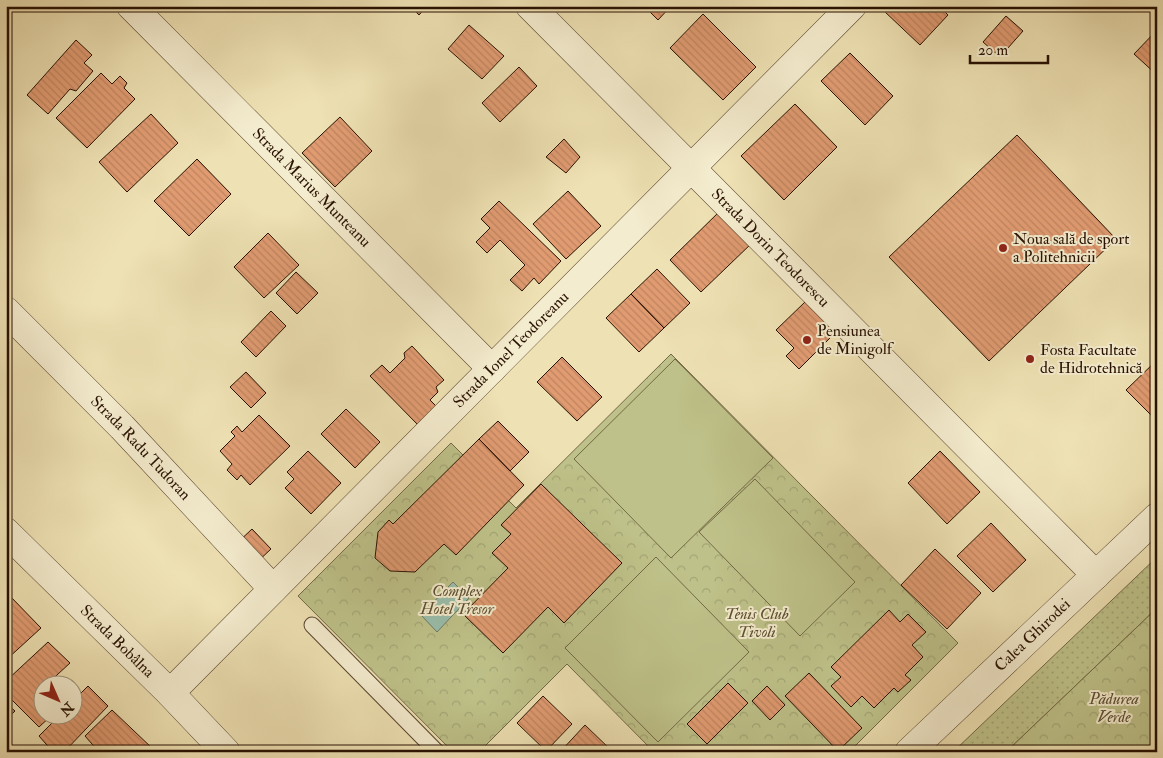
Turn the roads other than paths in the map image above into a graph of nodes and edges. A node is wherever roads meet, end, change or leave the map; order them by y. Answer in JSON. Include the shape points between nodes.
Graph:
{"nodes":[{"id":1,"x":131,"y":6,"type":"edge"},
{"id":2,"x":530,"y":6,"type":"edge"},
{"id":3,"x":852,"y":6,"type":"edge"},
{"id":4,"x":691,"y":168,"type":"junction"},
{"id":5,"x":6,"y":311,"type":"edge"},
{"id":6,"x":492,"y":369,"type":"junction"},
{"id":7,"x":1157,"y":517,"type":"edge"},
{"id":8,"x":6,"y":532,"type":"edge"},
{"id":9,"x":1096,"y":575,"type":"junction"},
{"id":10,"x":273,"y":590,"type":"junction"},
{"id":11,"x":312,"y":625,"type":"dead end"},
{"id":12,"x":170,"y":693,"type":"junction"},
{"id":13,"x":226,"y":752,"type":"edge"},
{"id":14,"x":437,"y":752,"type":"edge"},
{"id":15,"x":908,"y":752,"type":"edge"}],
"edges":[{"from":1,"to":6,"type":"street","name":"Strada Marius Munteanu"},
{"from":2,"to":4,"type":"street","name":"Strada Dorin Teodorescu"},
{"from":3,"to":4,"type":"street","name":"Strada Ionel Teodoreanu"},
{"from":4,"to":6,"type":"street","name":"Strada Ionel Teodoreanu"},
{"from":4,"to":9,"type":"street","name":"Strada Dorin Teodorescu"},
{"from":5,"to":10,"type":"street","name":"Strada Radu Tudoran","via":[[122,427]]},
{"from":6,"to":10,"type":"street","name":"Strada Ionel Teodoreanu"},
{"from":7,"to":9,"type":"street","name":"Calea Ghirodei"},
{"from":8,"to":12,"type":"street","name":"Strada Bobâlna"},
{"from":9,"to":15,"type":"street","name":"Calea Ghirodei"},
{"from":10,"to":12,"type":"street","name":"Strada Ionel Teodoreanu"},
{"from":11,"to":14,"type":"lane"},
{"from":12,"to":13,"type":"street","name":"Strada Bobâlna"}]}
